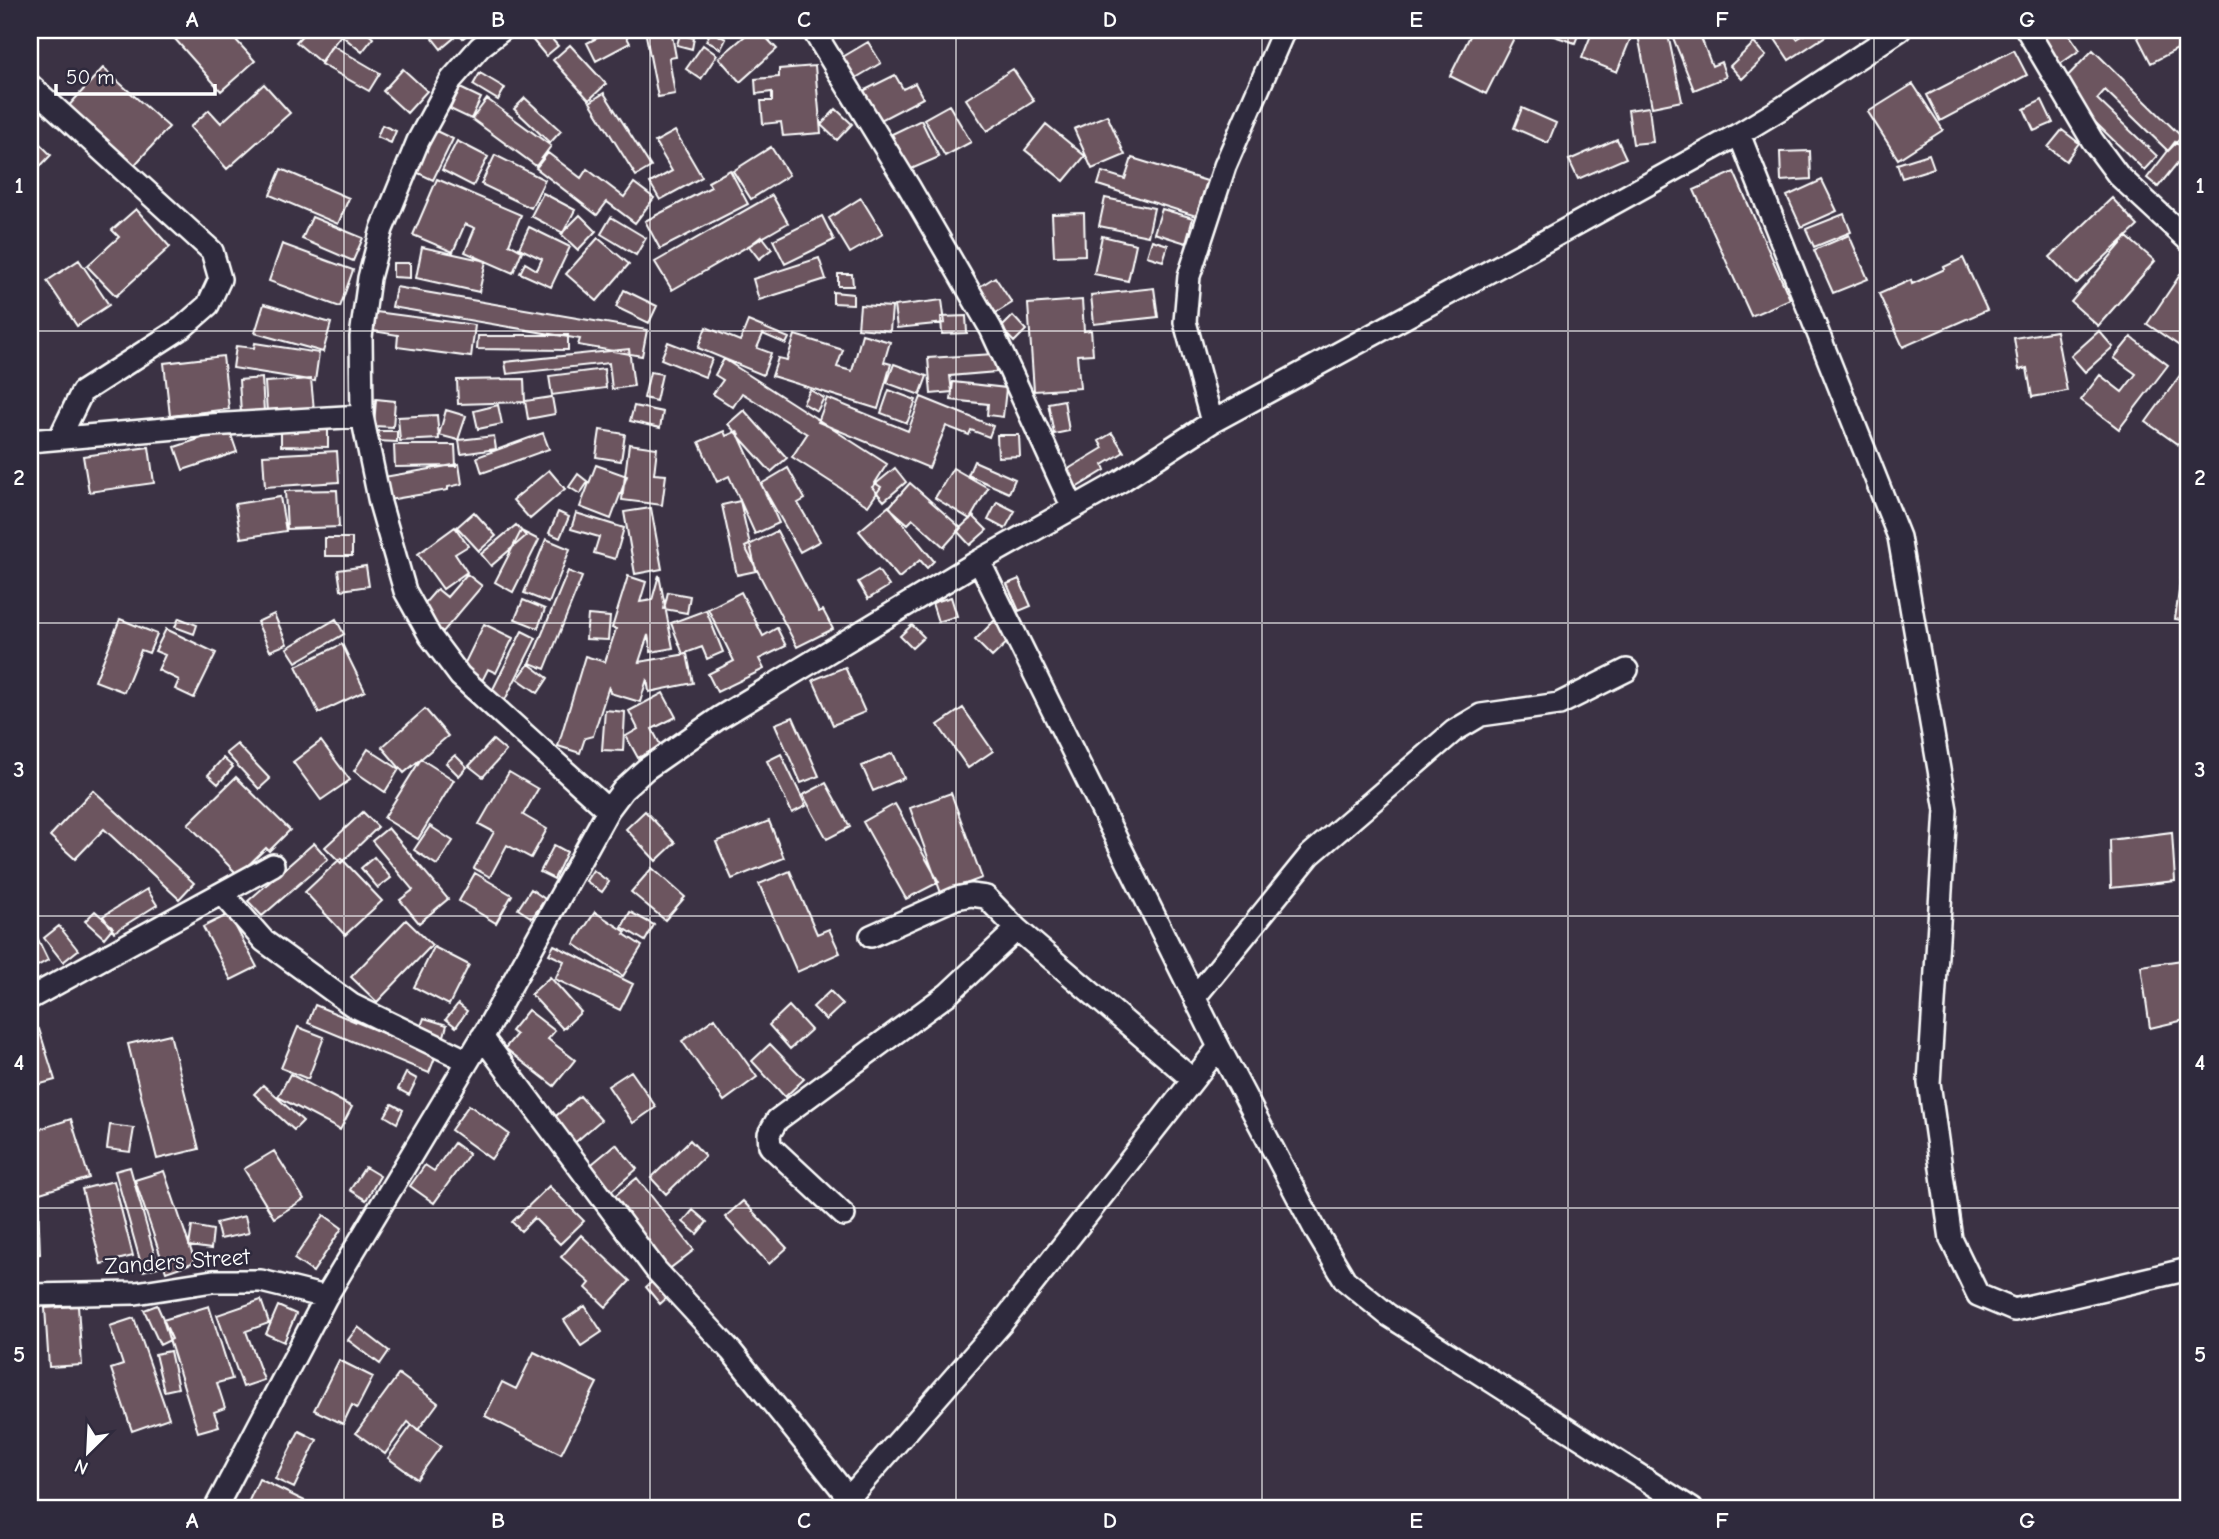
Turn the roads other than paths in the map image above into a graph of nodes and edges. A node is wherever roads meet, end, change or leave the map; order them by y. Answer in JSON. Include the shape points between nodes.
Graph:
{"nodes":[{"id":1,"x":502,"y":30,"type":"edge"},
{"id":2,"x":813,"y":30,"type":"edge"},
{"id":3,"x":1284,"y":30,"type":"edge"},
{"id":4,"x":1900,"y":30,"type":"edge"},
{"id":5,"x":2027,"y":30,"type":"edge"},
{"id":6,"x":30,"y":85,"type":"edge"},
{"id":7,"x":1739,"y":134,"type":"junction"},
{"id":8,"x":2189,"y":241,"type":"edge"},
{"id":9,"x":362,"y":416,"type":"junction"},
{"id":10,"x":1212,"y":422,"type":"junction"},
{"id":11,"x":60,"y":437,"type":"junction"},
{"id":12,"x":30,"y":441,"type":"edge"},
{"id":13,"x":1073,"y":508,"type":"junction"},
{"id":14,"x":979,"y":561,"type":"junction"},
{"id":15,"x":1627,"y":670,"type":"dead end"},
{"id":16,"x":608,"y":810,"type":"junction"},
{"id":17,"x":273,"y":865,"type":"dead end"},
{"id":18,"x":222,"y":893,"type":"junction"},
{"id":19,"x":1017,"y":929,"type":"junction"},
{"id":20,"x":871,"y":936,"type":"dead end"},
{"id":21,"x":1195,"y":997,"type":"junction"},
{"id":22,"x":30,"y":998,"type":"edge"},
{"id":23,"x":482,"y":1037,"type":"junction"},
{"id":24,"x":1219,"y":1047,"type":"junction"},
{"id":25,"x":468,"y":1061,"type":"junction"},
{"id":26,"x":1194,"y":1080,"type":"junction"},
{"id":27,"x":844,"y":1215,"type":"dead end"},
{"id":28,"x":2189,"y":1269,"type":"edge"},
{"id":29,"x":30,"y":1295,"type":"edge"},
{"id":30,"x":326,"y":1297,"type":"junction"},
{"id":31,"x":844,"y":1504,"type":"edge"},
{"id":32,"x":215,"y":1509,"type":"edge"},
{"id":33,"x":1692,"y":1509,"type":"edge"}],
"edges":[{"from":1,"to":9,"type":"street","via":[[480,47],[452,80],[418,141],[382,229],[361,337]]},
{"from":2,"to":13,"type":"street","via":[[990,329]]},
{"from":3,"to":10,"type":"street","via":[[1225,166],[1189,276],[1185,322]]},
{"from":4,"to":7,"type":"street"},
{"from":5,"to":8,"type":"street","via":[[2118,175]]},
{"from":6,"to":11,"type":"street","via":[[212,251],[220,279],[208,305],[183,327],[82,392]]},
{"from":7,"to":10,"type":"street"},
{"from":7,"to":28,"type":"street","via":[[1899,537],[1945,810],[1929,1083],[1951,1239],[1978,1295],[2014,1310]]},
{"from":9,"to":11,"type":"street"},
{"from":9,"to":16,"type":"street","via":[[405,591],[430,636],[460,676]]},
{"from":10,"to":13,"type":"street"},
{"from":11,"to":12,"type":"street"},
{"from":13,"to":14,"type":"street"},
{"from":14,"to":16,"type":"street","via":[[719,718],[646,769],[622,789]]},
{"from":14,"to":21,"type":"street"},
{"from":15,"to":21,"type":"street","via":[[1559,704],[1481,715],[1454,731],[1310,855]]},
{"from":16,"to":23,"type":"street"},
{"from":17,"to":18,"type":"street"},
{"from":18,"to":22,"type":"street"},
{"from":18,"to":25,"type":"street","via":[[264,941],[352,1004]]},
{"from":19,"to":20,"type":"street","via":[[986,897],[971,895]]},
{"from":19,"to":26,"type":"street"},
{"from":19,"to":27,"type":"street","via":[[948,994],[777,1120],[769,1134],[770,1146]]},
{"from":21,"to":24,"type":"street"},
{"from":23,"to":25,"type":"street"},
{"from":23,"to":31,"type":"street","via":[[656,1269],[732,1351]]},
{"from":24,"to":26,"type":"street"},
{"from":24,"to":33,"type":"street","via":[[1345,1280],[1388,1315]]},
{"from":25,"to":30,"type":"street"},
{"from":26,"to":31,"type":"street","via":[[1002,1323]]},
{"from":29,"to":30,"type":"street","name":"Zanders Street","via":[[136,1293],[213,1281],[261,1281]]},
{"from":30,"to":32,"type":"street"}]}
